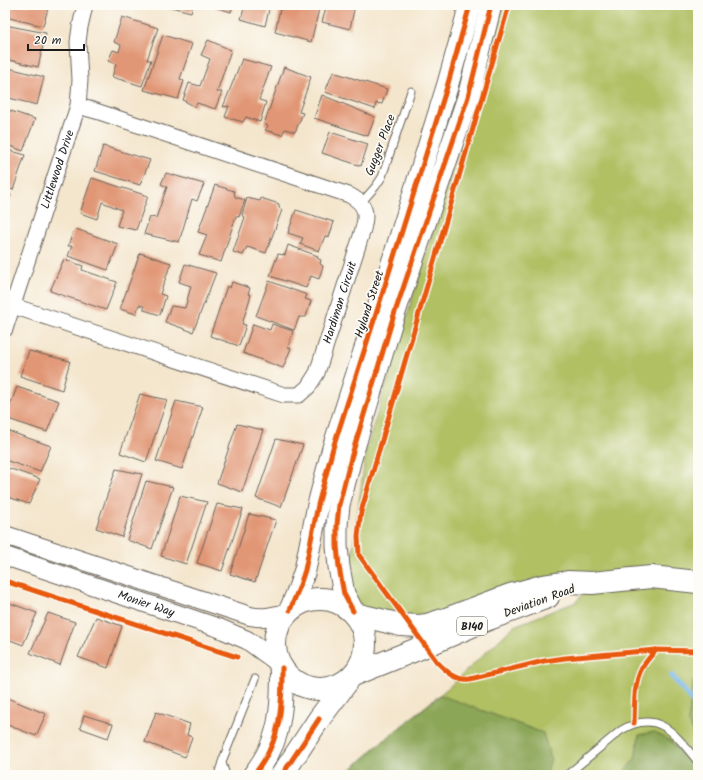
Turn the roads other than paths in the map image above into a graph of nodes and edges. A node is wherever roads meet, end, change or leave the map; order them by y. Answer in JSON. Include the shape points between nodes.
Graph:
{"nodes":[{"id":1,"x":85,"y":5,"type":"edge"},
{"id":2,"x":470,"y":5,"type":"edge"},
{"id":3,"x":491,"y":5,"type":"edge"},
{"id":4,"x":411,"y":91,"type":"dead end"},
{"id":5,"x":78,"y":106,"type":"junction"},
{"id":6,"x":361,"y":203,"type":"junction"},
{"id":7,"x":13,"y":306,"type":"junction"},
{"id":8,"x":5,"y":329,"type":"edge"},
{"id":9,"x":5,"y":535,"type":"edge"},
{"id":10,"x":5,"y":556,"type":"edge"},
{"id":11,"x":592,"y":582,"type":"junction"},
{"id":12,"x":698,"y":582,"type":"edge"},
{"id":13,"x":288,"y":612,"type":"junction"},
{"id":14,"x":354,"y":613,"type":"junction"},
{"id":15,"x":281,"y":666,"type":"junction"},
{"id":16,"x":351,"y":676,"type":"junction"},
{"id":17,"x":255,"y":679,"type":"dead end"},
{"id":18,"x":698,"y":762,"type":"edge"},
{"id":19,"x":222,"y":763,"type":"junction"},
{"id":20,"x":218,"y":775,"type":"edge"},
{"id":21,"x":226,"y":775,"type":"edge"},
{"id":22,"x":254,"y":775,"type":"edge"},
{"id":23,"x":282,"y":775,"type":"edge"},
{"id":24,"x":567,"y":775,"type":"edge"}],
"edges":[{"from":1,"to":5,"type":"street","name":"Littlewood Drive","via":[[78,42]]},
{"from":2,"to":13,"type":"main road","name":"Hyland Street","via":[[445,95],[333,448],[304,574]]},
{"from":3,"to":14,"type":"main road","via":[[468,96],[392,321],[340,500],[337,525],[339,567],[344,594]]},
{"from":4,"to":6,"type":"lane","name":"Gugger Place","via":[[383,174]]},
{"from":5,"to":6,"type":"street","via":[[343,192]]},
{"from":5,"to":7,"type":"street","name":"Littlewood Drive"},
{"from":6,"to":7,"type":"street","name":"Hardiman Circuit","via":[[365,218],[361,236],[317,373],[299,395],[284,395]]},
{"from":7,"to":8,"type":"street","name":"Littlewood Drive"},
{"from":9,"to":13,"type":"street","name":"Monier Way","via":[[250,616],[265,618]]},
{"from":10,"to":15,"type":"street","name":"Monier Way","via":[[219,628],[247,640]]},
{"from":11,"to":12,"type":"main road","name":"Deviation Road","number":"B140","via":[[651,577]]},
{"from":11,"to":14,"type":"main road","name":"Deviation Road","number":"B140","via":[[542,586],[420,626],[401,625]]},
{"from":11,"to":16,"type":"main road","name":"Deviation Road","number":"B140","via":[[486,620]]},
{"from":13,"to":14,"type":"main road","number":"B140","via":[[304,602],[327,599],[348,607]]},
{"from":13,"to":15,"type":"main road","via":[[276,636],[276,652]]},
{"from":14,"to":16,"type":"main road","number":"B140","via":[[363,630],[366,647],[358,668]]},
{"from":15,"to":16,"type":"main road","number":"B140","via":[[297,683],[315,689],[329,689]]},
{"from":15,"to":22,"type":"main road","via":[[281,705],[277,728],[270,750]]},
{"from":16,"to":23,"type":"main road","number":"B140"},
{"from":17,"to":19,"type":"lane"},
{"from":18,"to":24,"type":"lane","via":[[668,729],[654,723],[638,722],[620,731]]},
{"from":19,"to":20,"type":"lane"},
{"from":19,"to":21,"type":"lane"}]}
